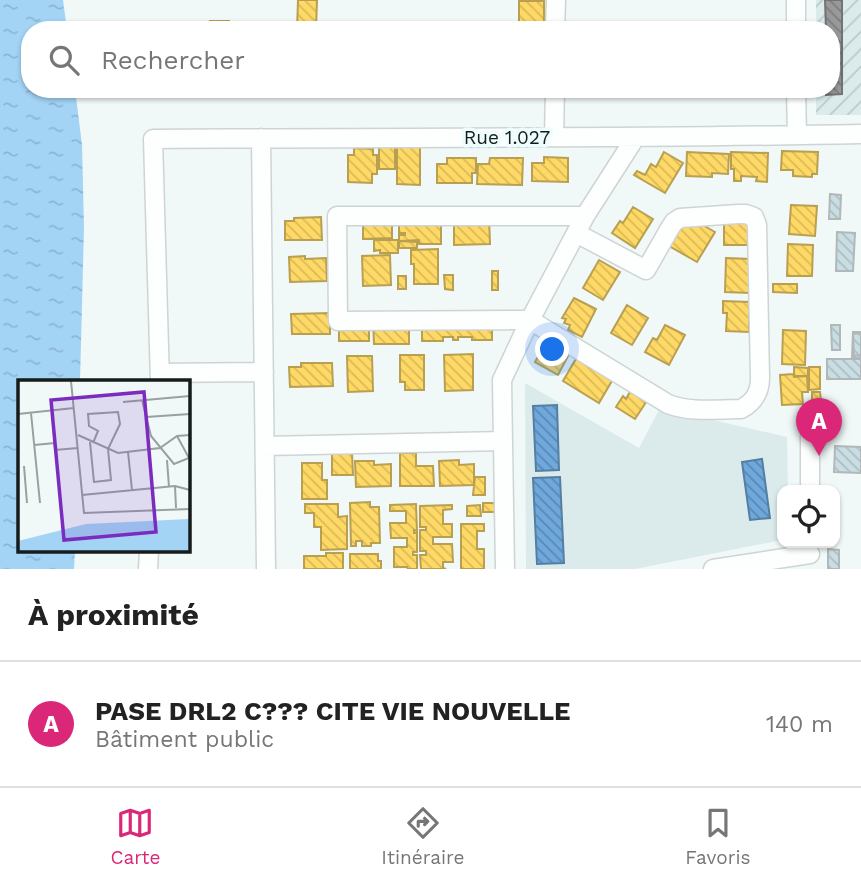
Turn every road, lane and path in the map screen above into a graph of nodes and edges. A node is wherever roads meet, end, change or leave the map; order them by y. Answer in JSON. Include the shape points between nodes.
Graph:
{"nodes":[{"id":1,"x":556,"y":0,"type":"edge"},
{"id":2,"x":796,"y":0,"type":"edge"},
{"id":3,"x":555,"y":21,"type":"edge"},
{"id":4,"x":796,"y":21,"type":"edge"},
{"id":5,"x":555,"y":98,"type":"edge"},
{"id":6,"x":796,"y":98,"type":"edge"},
{"id":7,"x":861,"y":134,"type":"edge"},
{"id":8,"x":797,"y":135,"type":"junction"},
{"id":9,"x":554,"y":136,"type":"junction"},
{"id":10,"x":261,"y":138,"type":"junction"},
{"id":11,"x":635,"y":138,"type":"junction"},
{"id":12,"x":586,"y":216,"type":"junction"},
{"id":13,"x":576,"y":233,"type":"junction"},
{"id":14,"x":530,"y":320,"type":"junction"},
{"id":15,"x":264,"y":372,"type":"junction"},
{"id":16,"x":160,"y":377,"type":"edge"},
{"id":17,"x":810,"y":437,"type":"dead end"},
{"id":18,"x":503,"y":441,"type":"junction"},
{"id":19,"x":265,"y":446,"type":"junction"},
{"id":20,"x":810,"y":485,"type":"edge"},
{"id":21,"x":810,"y":555,"type":"edge"},
{"id":22,"x":266,"y":569,"type":"edge"},
{"id":23,"x":505,"y":569,"type":"edge"},
{"id":24,"x":713,"y":569,"type":"edge"}],
"edges":[{"from":1,"to":3,"type":"street"},
{"from":2,"to":4,"type":"street"},
{"from":5,"to":9,"type":"street"},
{"from":6,"to":8,"type":"street"},
{"from":7,"to":8,"type":"street","name":"Rue 1.027"},
{"from":8,"to":11,"type":"street","name":"Rue 1.027"},
{"from":9,"to":10,"type":"street","name":"Rue 1.027"},
{"from":9,"to":11,"type":"street","name":"Rue 1.027"},
{"from":10,"to":15,"type":"street"},
{"from":10,"to":16,"type":"street","name":"Rue 1.027","via":[[153,139]]},
{"from":11,"to":12,"type":"street"},
{"from":12,"to":13,"type":"street"},
{"from":12,"to":14,"type":"street","via":[[337,216],[338,321]]},
{"from":13,"to":14,"type":"street"},
{"from":13,"to":14,"type":"street","via":[[646,270],[680,218],[754,217],[758,393],[741,409],[676,407]]},
{"from":14,"to":18,"type":"street","via":[[502,380]]},
{"from":15,"to":16,"type":"street"},
{"from":15,"to":19,"type":"street"},
{"from":17,"to":20,"type":"street"},
{"from":18,"to":19,"type":"street"},
{"from":18,"to":23,"type":"street"},
{"from":19,"to":22,"type":"street"},
{"from":21,"to":24,"type":"street"}]}
